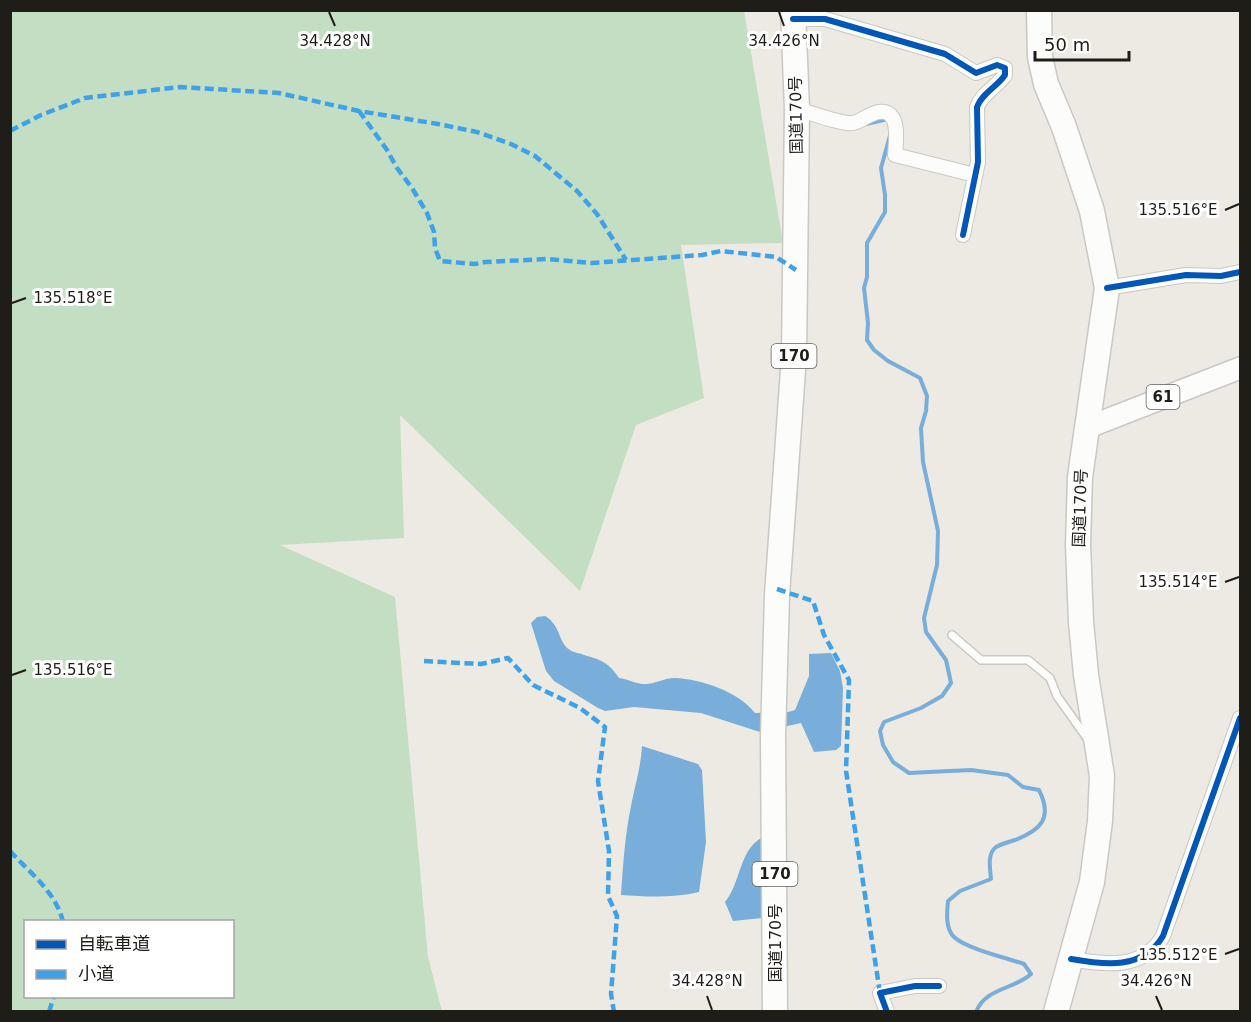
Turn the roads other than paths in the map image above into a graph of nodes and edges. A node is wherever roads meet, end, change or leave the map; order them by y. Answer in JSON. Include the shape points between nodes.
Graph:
{"nodes":[{"id":1,"x":1039,"y":10,"type":"edge"},
{"id":2,"x":793,"y":15,"type":"edge"},
{"id":3,"x":826,"y":15,"type":"edge"},
{"id":4,"x":797,"y":109,"type":"junction"},
{"id":5,"x":975,"y":175,"type":"junction"},
{"id":6,"x":963,"y":235,"type":"dead end"},
{"id":7,"x":1240,"y":272,"type":"edge"},
{"id":8,"x":1107,"y":288,"type":"junction"},
{"id":9,"x":1240,"y":368,"type":"edge"},
{"id":10,"x":1086,"y":428,"type":"junction"},
{"id":11,"x":952,"y":635,"type":"dead end"},
{"id":12,"x":1240,"y":718,"type":"edge"},
{"id":13,"x":1097,"y":749,"type":"junction"},
{"id":14,"x":1071,"y":959,"type":"junction"},
{"id":15,"x":939,"y":986,"type":"dead end"},
{"id":16,"x":775,"y":1011,"type":"edge"},
{"id":17,"x":887,"y":1011,"type":"edge"},
{"id":18,"x":1056,"y":1011,"type":"edge"}],
"edges":[{"from":1,"to":8,"type":"highway","name":"国道170号","via":[[1040,57],[1046,84],[1092,211]]},
{"from":2,"to":3,"type":"street"},
{"from":2,"to":4,"type":"highway","name":"国道170号","number":"170"},
{"from":3,"to":5,"type":"street","via":[[945,54],[976,73],[997,65],[1005,68],[1000,83],[980,99],[977,107]]},
{"from":4,"to":5,"type":"street","via":[[852,123],[880,112],[888,114],[897,130],[895,154]]},
{"from":4,"to":16,"type":"highway","name":"国道170号","number":"170","via":[[794,356],[777,595],[773,737]]},
{"from":5,"to":6,"type":"street"},
{"from":7,"to":8,"type":"street","via":[[1186,275]]},
{"from":8,"to":10,"type":"highway","name":"国道170号"},
{"from":9,"to":10,"type":"main road","number":"61"},
{"from":10,"to":13,"type":"highway","name":"国道170号","via":[[1078,545],[1081,622]]},
{"from":11,"to":13,"type":"lane","via":[[981,660],[1028,660],[1050,678],[1057,696]]},
{"from":12,"to":14,"type":"street","via":[[1156,947],[1144,957],[1130,961],[1099,964]]},
{"from":13,"to":14,"type":"highway","name":"国道170号","via":[[1102,776],[1100,821],[1092,882]]},
{"from":14,"to":18,"type":"highway","name":"国道170号"},
{"from":15,"to":17,"type":"street","via":[[880,993]]}]}
